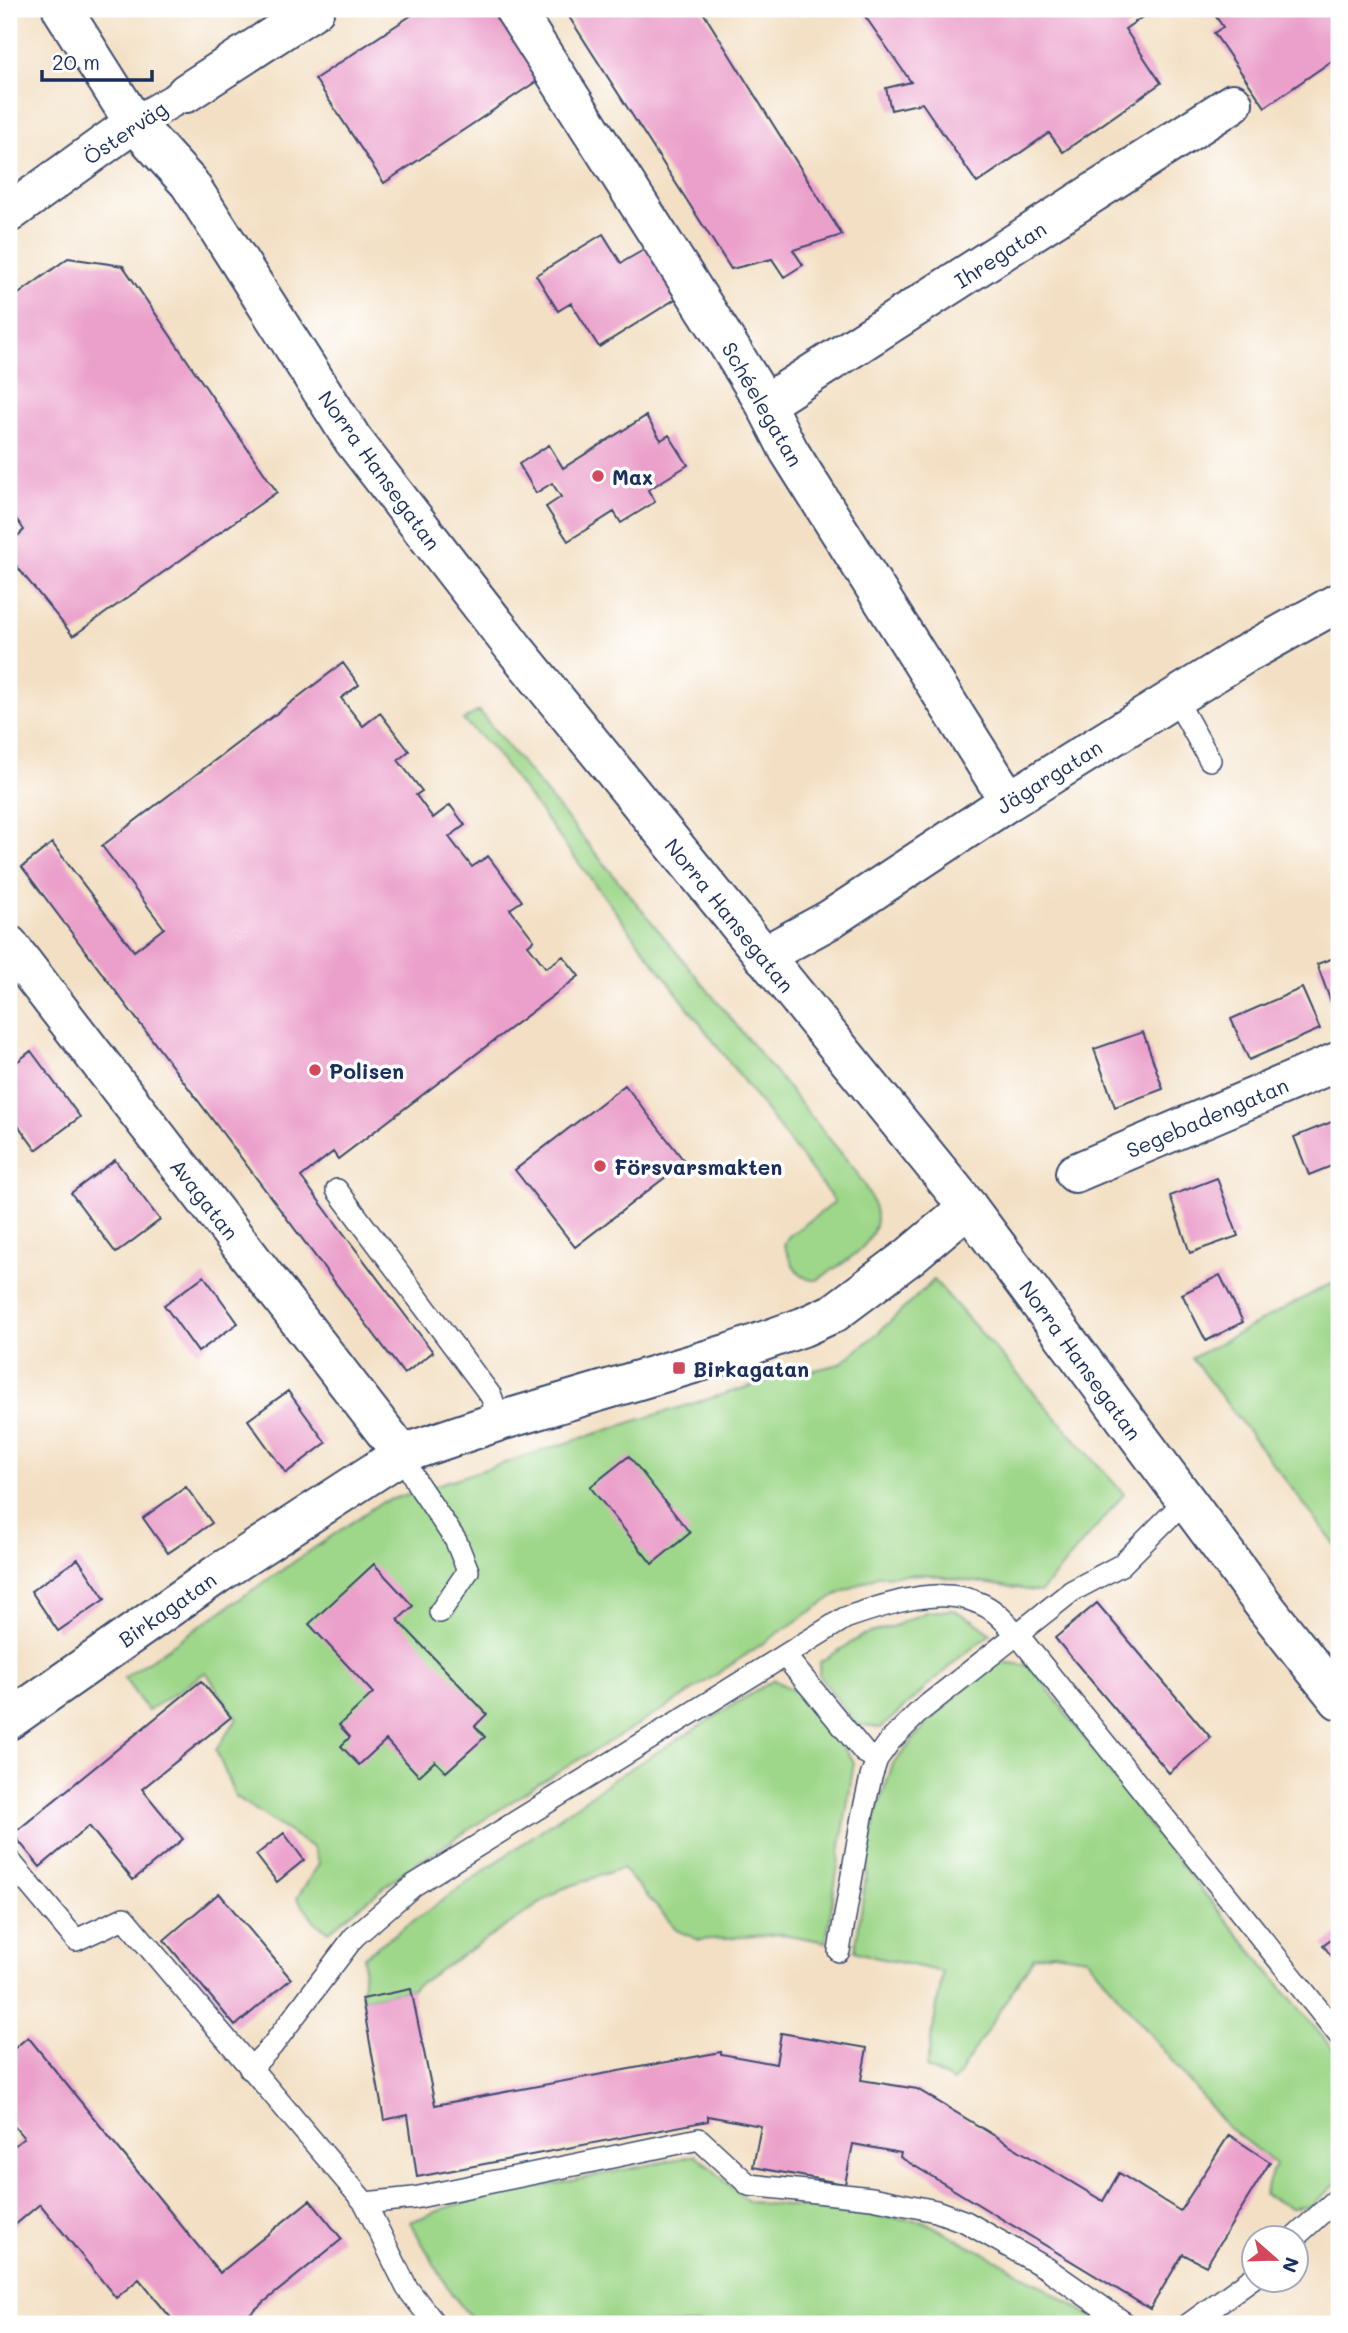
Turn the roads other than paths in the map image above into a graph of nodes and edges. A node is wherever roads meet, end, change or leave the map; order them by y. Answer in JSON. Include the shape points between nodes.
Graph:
{"nodes":[{"id":1,"x":62,"y":9,"type":"edge"},
{"id":2,"x":314,"y":9,"type":"edge"},
{"id":3,"x":514,"y":9,"type":"edge"},
{"id":4,"x":186,"y":93,"type":"joint"},
{"id":5,"x":1233,"y":103,"type":"dead end"},
{"id":6,"x":134,"y":123,"type":"junction"},
{"id":7,"x":9,"y":213,"type":"edge"},
{"id":8,"x":765,"y":404,"type":"junction"},
{"id":9,"x":1339,"y":602,"type":"edge"},
{"id":10,"x":1175,"y":698,"type":"junction"},
{"id":11,"x":1210,"y":760,"type":"dead end"},
{"id":12,"x":1009,"y":801,"type":"junction"},
{"id":13,"x":9,"y":945,"type":"edge"},
{"id":14,"x":763,"y":956,"type":"junction"},
{"id":15,"x":1339,"y":1062,"type":"edge"},
{"id":16,"x":1075,"y":1173,"type":"dead end"},
{"id":17,"x":337,"y":1190,"type":"dead end"},
{"id":18,"x":968,"y":1207,"type":"junction"},
{"id":19,"x":500,"y":1421,"type":"junction"},
{"id":20,"x":401,"y":1454,"type":"junction"},
{"id":21,"x":1185,"y":1501,"type":"junction"},
{"id":22,"x":440,"y":1612,"type":"dead end"},
{"id":23,"x":1017,"y":1634,"type":"junction"},
{"id":24,"x":785,"y":1656,"type":"junction"},
{"id":25,"x":1339,"y":1700,"type":"edge"},
{"id":26,"x":9,"y":1720,"type":"edge"},
{"id":27,"x":877,"y":1759,"type":"junction"},
{"id":28,"x":9,"y":1860,"type":"edge"},
{"id":29,"x":839,"y":1951,"type":"dead end"},
{"id":30,"x":1339,"y":2035,"type":"edge"},
{"id":31,"x":250,"y":2069,"type":"junction"},
{"id":32,"x":1339,"y":2197,"type":"edge"},
{"id":33,"x":366,"y":2203,"type":"junction"},
{"id":34,"x":1309,"y":2224,"type":"edge"},
{"id":35,"x":1240,"y":2287,"type":"edge"},
{"id":36,"x":435,"y":2324,"type":"edge"},
{"id":37,"x":1126,"y":2324,"type":"edge"},
{"id":38,"x":1189,"y":2324,"type":"edge"}],
"edges":[{"from":1,"to":6,"type":"street","name":"Norra Hansegatan"},
{"from":2,"to":4,"type":"street","name":"Österväg"},
{"from":3,"to":8,"type":"street","name":"Schéelegatan"},
{"from":4,"to":6,"type":"street","name":"Österväg"},
{"from":5,"to":8,"type":"street","name":"Ihregatan"},
{"from":6,"to":7,"type":"street","name":"Österväg"},
{"from":6,"to":14,"type":"street","name":"Norra Hansegatan","via":[[189,183],[353,440]]},
{"from":8,"to":12,"type":"street","name":"Schéelegatan","via":[[789,451]]},
{"from":9,"to":10,"type":"street","name":"Jägargatan"},
{"from":10,"to":11,"type":"lane"},
{"from":10,"to":12,"type":"street","name":"Jägargatan"},
{"from":12,"to":14,"type":"street","name":"Jägargatan","via":[[829,920]]},
{"from":13,"to":20,"type":"street","name":"Avagatan"},
{"from":14,"to":18,"type":"street","name":"Norra Hansegatan"},
{"from":15,"to":16,"type":"street","name":"Segebadengatan"},
{"from":17,"to":19,"type":"lane","via":[[491,1396]]},
{"from":18,"to":19,"type":"street","name":"Birkagatan","via":[[834,1313],[730,1353]]},
{"from":18,"to":21,"type":"street","name":"Norra Hansegatan"},
{"from":19,"to":20,"type":"street","name":"Birkagatan"},
{"from":20,"to":22,"type":"lane","via":[[456,1541],[467,1571]]},
{"from":20,"to":26,"type":"street","name":"Birkagatan","via":[[216,1575]]},
{"from":21,"to":23,"type":"lane","via":[[1121,1565],[1072,1591]]},
{"from":21,"to":25,"type":"street","name":"Norra Hansegatan"},
{"from":23,"to":24,"type":"lane","via":[[978,1602],[914,1597],[845,1618]]},
{"from":23,"to":27,"type":"lane","via":[[920,1711]]},
{"from":23,"to":30,"type":"lane"},
{"from":24,"to":27,"type":"lane","via":[[864,1752]]},
{"from":24,"to":31,"type":"lane","via":[[414,1885],[354,1937]]},
{"from":27,"to":29,"type":"lane"},
{"from":28,"to":31,"type":"lane","via":[[76,1940],[124,1918]]},
{"from":31,"to":33,"type":"lane"},
{"from":32,"to":34,"type":"lane"},
{"from":33,"to":36,"type":"lane","via":[[407,2288]]},
{"from":33,"to":37,"type":"lane","via":[[414,2198],[699,2139],[749,2185],[872,2198],[966,2222],[1048,2269]]},
{"from":35,"to":38,"type":"lane"}]}
